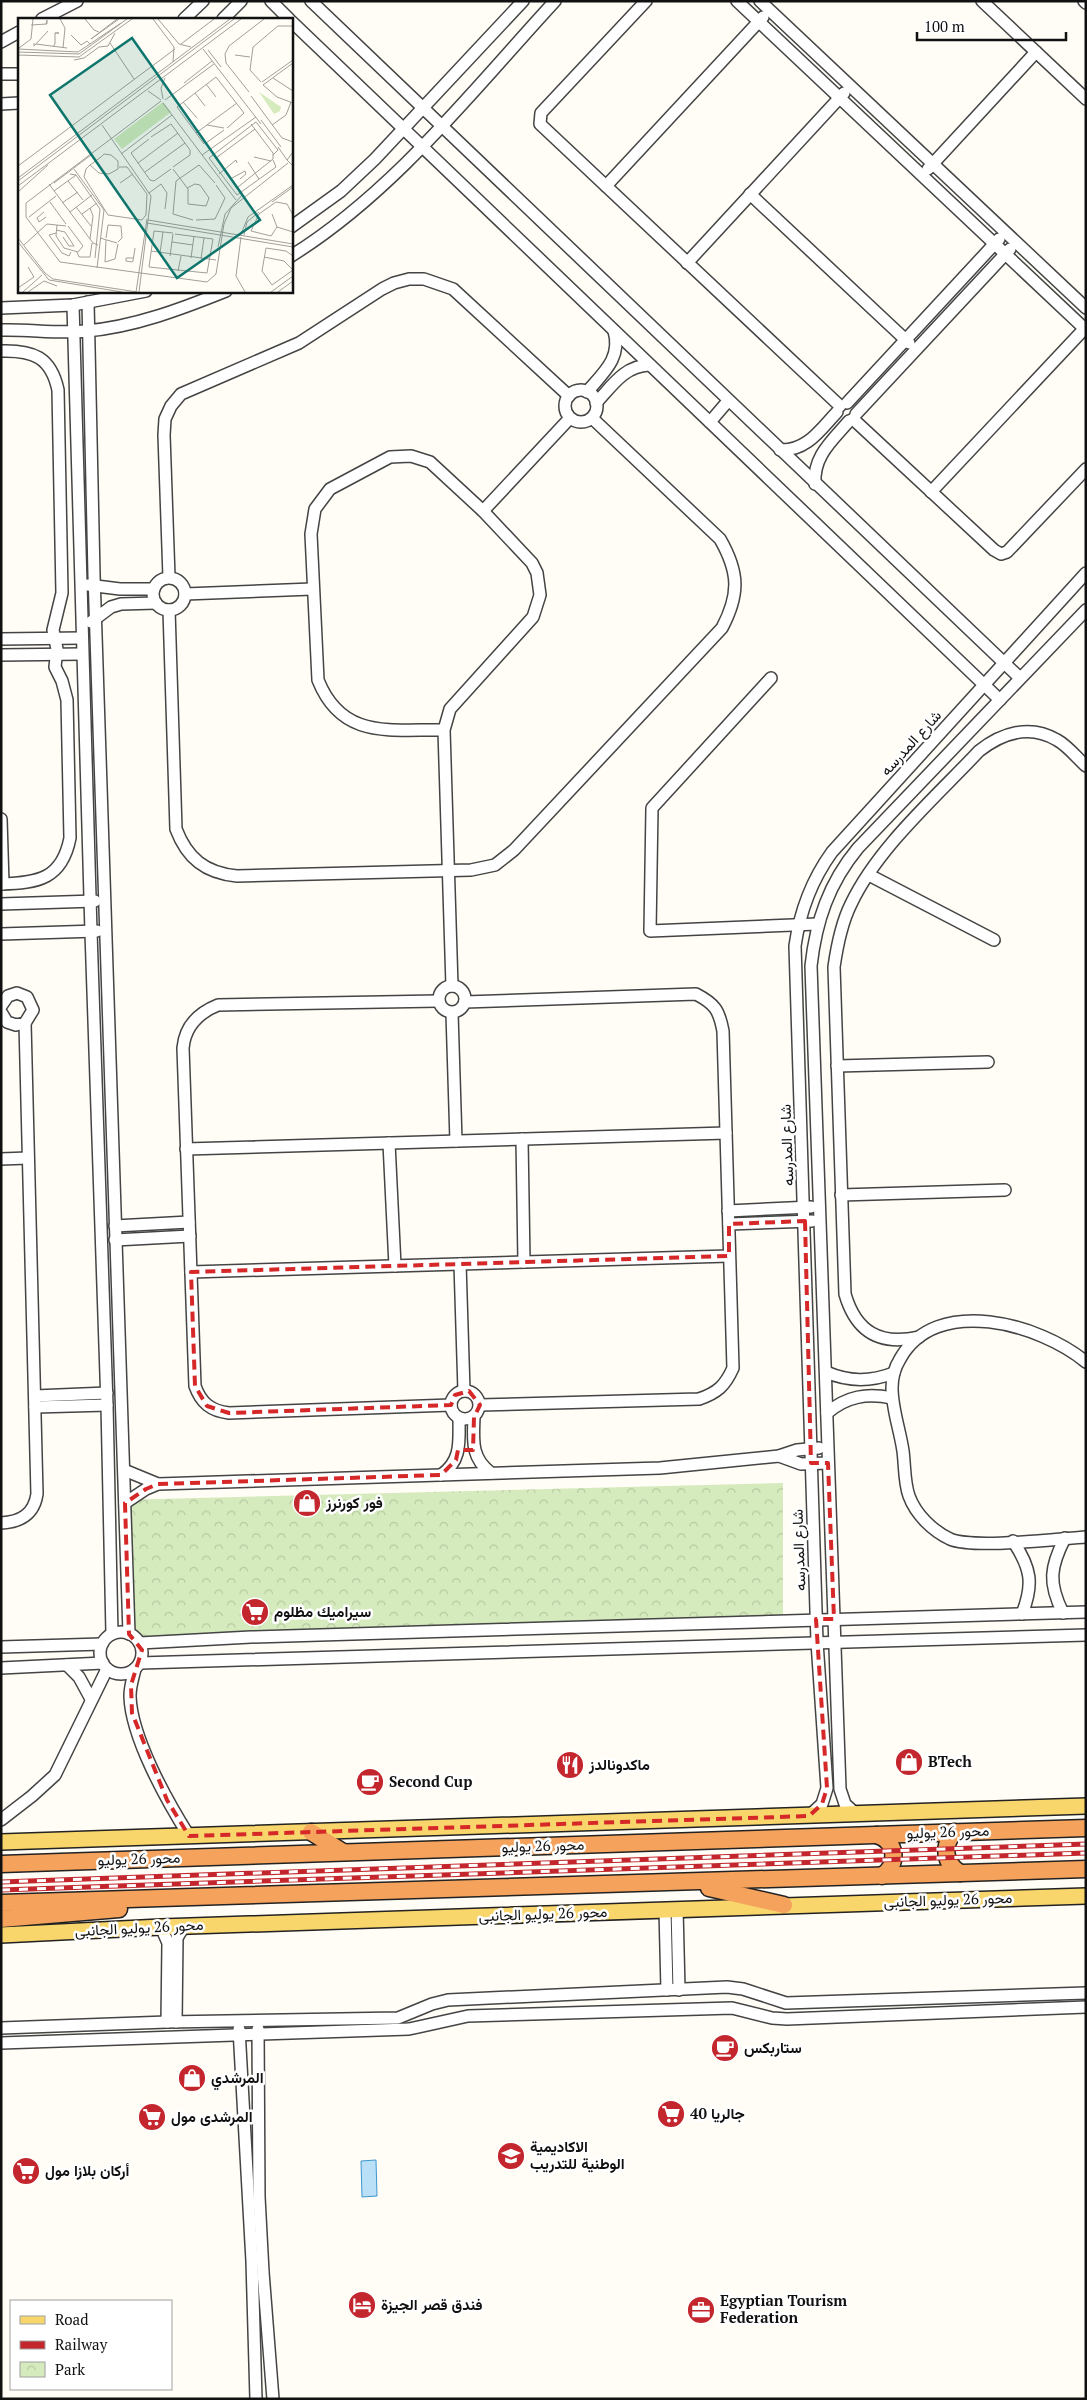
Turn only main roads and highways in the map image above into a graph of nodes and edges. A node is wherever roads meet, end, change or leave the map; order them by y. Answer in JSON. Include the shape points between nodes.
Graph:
{"nodes":[{"id":1,"x":1086,"y":1806,"type":"edge"},
{"id":2,"x":1086,"y":1828,"type":"edge"},
{"id":3,"x":311,"y":1832,"type":"junction"},
{"id":4,"x":954,"y":1832,"type":"junction"},
{"id":5,"x":878,"y":1835,"type":"junction"},
{"id":6,"x":1,"y":1842,"type":"edge"},
{"id":7,"x":343,"y":1852,"type":"junction"},
{"id":8,"x":1,"y":1864,"type":"edge"},
{"id":9,"x":1086,"y":1869,"type":"edge"},
{"id":10,"x":960,"y":1874,"type":"junction"},
{"id":11,"x":882,"y":1876,"type":"junction"},
{"id":12,"x":687,"y":1882,"type":"junction"},
{"id":13,"x":1086,"y":1896,"type":"edge"},
{"id":14,"x":151,"y":1899,"type":"junction"},
{"id":15,"x":1,"y":1903,"type":"edge"},
{"id":16,"x":784,"y":1905,"type":"junction"},
{"id":17,"x":1,"y":1919,"type":"edge"},
{"id":18,"x":1,"y":1935,"type":"edge"}],
"edges":[{"from":1,"to":3,"type":"main road"},
{"from":2,"to":4,"type":"highway","name":"محور 26 يوليو"},
{"from":3,"to":6,"type":"main road"},
{"from":3,"to":7,"type":"highway"},
{"from":4,"to":5,"type":"highway","name":"محور 26 يوليو"},
{"from":4,"to":10,"type":"highway","via":[[948,1841],[946,1857]]},
{"from":5,"to":7,"type":"highway","name":"محور 26 يوليو"},
{"from":5,"to":11,"type":"highway","via":[[890,1844],[894,1854],[893,1864]]},
{"from":7,"to":8,"type":"highway","name":"محور 26 يوليو"},
{"from":9,"to":10,"type":"highway"},
{"from":10,"to":11,"type":"highway"},
{"from":11,"to":12,"type":"highway"},
{"from":12,"to":14,"type":"highway"},
{"from":12,"to":16,"type":"highway"},
{"from":13,"to":16,"type":"main road","name":"محور 26 يوليو الجانبى"},
{"from":14,"to":15,"type":"highway"},
{"from":14,"to":17,"type":"highway","via":[[117,1910]]},
{"from":16,"to":18,"type":"main road","name":"محور 26 يوليو الجانبى"}]}
